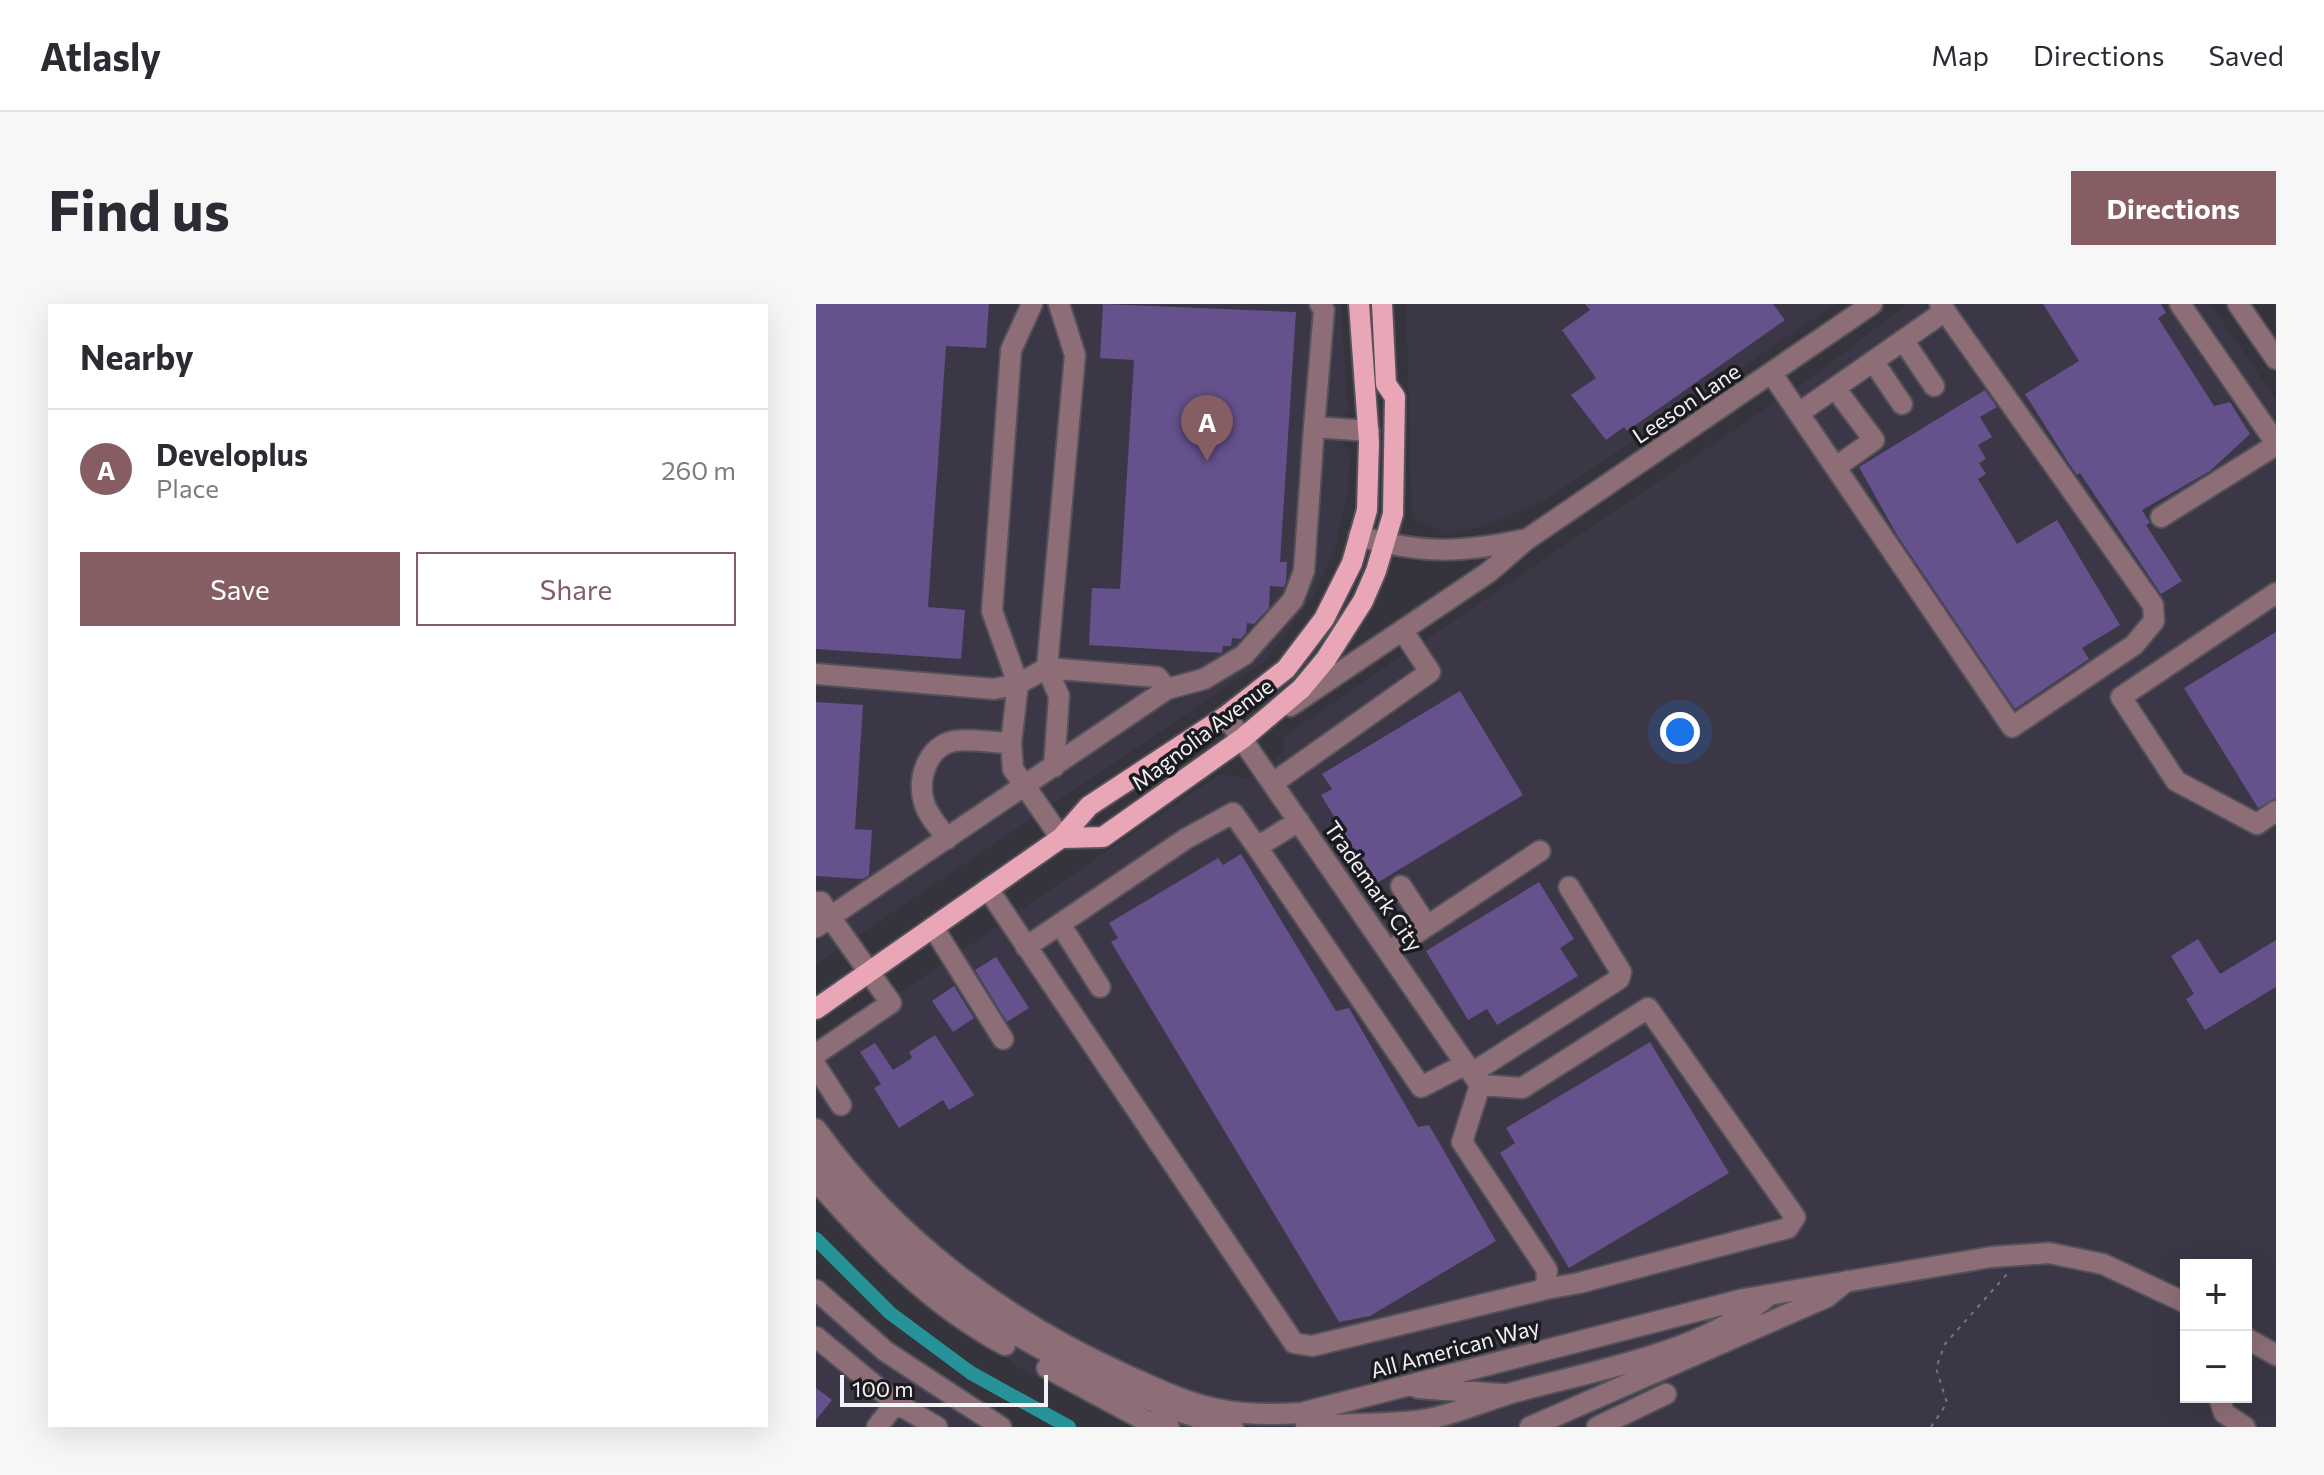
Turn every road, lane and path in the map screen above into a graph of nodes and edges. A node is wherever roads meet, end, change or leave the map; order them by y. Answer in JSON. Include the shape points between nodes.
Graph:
{"nodes":[{"id":1,"x":1032,"y":304,"type":"edge"},
{"id":2,"x":1059,"y":304,"type":"edge"},
{"id":3,"x":1320,"y":304,"type":"edge"},
{"id":4,"x":1359,"y":304,"type":"edge"},
{"id":5,"x":1382,"y":304,"type":"edge"},
{"id":6,"x":1393,"y":304,"type":"edge"},
{"id":7,"x":1872,"y":304,"type":"edge"},
{"id":8,"x":2180,"y":304,"type":"edge"},
{"id":9,"x":2238,"y":304,"type":"edge"},
{"id":10,"x":1942,"y":307,"type":"edge"},
{"id":11,"x":1903,"y":340,"type":"junction"},
{"id":12,"x":2276,"y":359,"type":"edge"},
{"id":13,"x":1873,"y":361,"type":"junction"},
{"id":14,"x":1772,"y":374,"type":"junction"},
{"id":15,"x":1934,"y":386,"type":"dead end"},
{"id":16,"x":1835,"y":388,"type":"junction"},
{"id":17,"x":1395,"y":397,"type":"junction"},
{"id":18,"x":1902,"y":404,"type":"dead end"},
{"id":19,"x":1799,"y":413,"type":"junction"},
{"id":20,"x":1314,"y":427,"type":"junction"},
{"id":21,"x":1369,"y":431,"type":"junction"},
{"id":22,"x":2276,"y":444,"type":"edge"},
{"id":23,"x":1836,"y":467,"type":"junction"},
{"id":24,"x":2161,"y":517,"type":"dead end"},
{"id":25,"x":1359,"y":536,"type":"junction"},
{"id":26,"x":1526,"y":540,"type":"junction"},
{"id":27,"x":1384,"y":543,"type":"junction"},
{"id":28,"x":2276,"y":593,"type":"edge"},
{"id":29,"x":1403,"y":631,"type":"junction"},
{"id":30,"x":1047,"y":668,"type":"junction"},
{"id":31,"x":816,"y":674,"type":"edge"},
{"id":32,"x":1018,"y":684,"type":"junction"},
{"id":33,"x":1167,"y":689,"type":"junction"},
{"id":34,"x":1226,"y":716,"type":"junction"},
{"id":35,"x":1243,"y":738,"type":"junction"},
{"id":36,"x":1011,"y":743,"type":"junction"},
{"id":37,"x":1054,"y":767,"type":"junction"},
{"id":38,"x":1273,"y":783,"type":"junction"},
{"id":39,"x":1026,"y":787,"type":"junction"},
{"id":40,"x":2276,"y":811,"type":"edge"},
{"id":41,"x":1299,"y":821,"type":"junction"},
{"id":42,"x":1061,"y":838,"type":"junction"},
{"id":43,"x":947,"y":839,"type":"junction"},
{"id":44,"x":1257,"y":847,"type":"junction"},
{"id":45,"x":1540,"y":851,"type":"dead end"},
{"id":46,"x":1401,"y":886,"type":"dead end"},
{"id":47,"x":1569,"y":887,"type":"dead end"},
{"id":48,"x":988,"y":889,"type":"junction"},
{"id":49,"x":821,"y":915,"type":"edge"},
{"id":50,"x":1060,"y":924,"type":"junction"},
{"id":51,"x":1427,"y":926,"type":"junction"},
{"id":52,"x":933,"y":927,"type":"junction"},
{"id":53,"x":1026,"y":947,"type":"junction"},
{"id":54,"x":1391,"y":950,"type":"junction"},
{"id":55,"x":869,"y":972,"type":"junction"},
{"id":56,"x":1100,"y":987,"type":"dead end"},
{"id":57,"x":816,"y":1009,"type":"edge"},
{"id":58,"x":1003,"y":1039,"type":"dead end"},
{"id":59,"x":816,"y":1054,"type":"edge"},
{"id":60,"x":816,"y":1066,"type":"edge"},
{"id":61,"x":1473,"y":1074,"type":"junction"},
{"id":62,"x":841,"y":1105,"type":"dead end"},
{"id":63,"x":816,"y":1129,"type":"edge"},
{"id":64,"x":816,"y":1155,"type":"edge"},
{"id":65,"x":816,"y":1181,"type":"edge"},
{"id":66,"x":2025,"y":1254,"type":"junction"},
{"id":67,"x":1850,"y":1279,"type":"junction"},
{"id":68,"x":1546,"y":1289,"type":"junction"},
{"id":69,"x":816,"y":1290,"type":"edge"},
{"id":70,"x":1770,"y":1294,"type":"junction"},
{"id":71,"x":2180,"y":1300,"type":"edge"},
{"id":72,"x":816,"y":1337,"type":"edge"},
{"id":73,"x":2252,"y":1341,"type":"edge"},
{"id":74,"x":1708,"y":1349,"type":"junction"},
{"id":75,"x":2276,"y":1355,"type":"edge"},
{"id":76,"x":1650,"y":1356,"type":"junction"},
{"id":77,"x":1400,"y":1387,"type":"junction"},
{"id":78,"x":1509,"y":1394,"type":"junction"},
{"id":79,"x":1666,"y":1394,"type":"dead end"},
{"id":80,"x":896,"y":1403,"type":"junction"},
{"id":81,"x":2221,"y":1403,"type":"edge"},
{"id":82,"x":877,"y":1427,"type":"edge"},
{"id":83,"x":937,"y":1427,"type":"edge"},
{"id":84,"x":1001,"y":1427,"type":"edge"},
{"id":85,"x":1169,"y":1427,"type":"edge"},
{"id":86,"x":1233,"y":1427,"type":"edge"},
{"id":87,"x":1306,"y":1427,"type":"edge"},
{"id":88,"x":1530,"y":1427,"type":"edge"},
{"id":89,"x":1597,"y":1427,"type":"edge"},
{"id":90,"x":1931,"y":1427,"type":"edge"},
{"id":91,"x":2245,"y":1427,"type":"edge"}],
"edges":[{"from":1,"to":32,"type":"street","via":[[1011,350],[992,611]]},
{"from":2,"to":30,"type":"street","via":[[1075,355]]},
{"from":3,"to":20,"type":"street","via":[[1324,310]]},
{"from":4,"to":21,"type":"main road","name":"Magnolia Avenue"},
{"from":5,"to":17,"type":"main road","name":"Magnolia Avenue","via":[[1386,384]]},
{"from":6,"to":17,"type":"main road"},
{"from":7,"to":14,"type":"street","name":"Leeson Lane"},
{"from":8,"to":22,"type":"street"},
{"from":9,"to":12,"type":"street"},
{"from":10,"to":11,"type":"street"},
{"from":10,"to":23,"type":"street","via":[[2153,605],[2154,621],[2134,645],[2012,727]]},
{"from":11,"to":13,"type":"street"},
{"from":11,"to":15,"type":"street"},
{"from":13,"to":16,"type":"street"},
{"from":13,"to":18,"type":"street"},
{"from":14,"to":19,"type":"street"},
{"from":14,"to":26,"type":"street","name":"Leeson Lane"},
{"from":16,"to":19,"type":"street"},
{"from":16,"to":23,"type":"street","via":[[1874,440]]},
{"from":17,"to":27,"type":"main road","name":"Magnolia Avenue","via":[[1393,514]]},
{"from":19,"to":23,"type":"street"},
{"from":20,"to":21,"type":"street"},
{"from":20,"to":33,"type":"street","via":[[1304,571],[1293,600],[1244,655],[1204,679]]},
{"from":21,"to":25,"type":"main road","name":"Magnolia Avenue","via":[[1367,510]]},
{"from":22,"to":24,"type":"street"},
{"from":25,"to":27,"type":"street","name":"Leeson Lane"},
{"from":25,"to":34,"type":"main road","name":"Magnolia Avenue","via":[[1340,589],[1315,631],[1286,669]]},
{"from":26,"to":27,"type":"street","name":"Leeson Lane","via":[[1430,552]]},
{"from":26,"to":29,"type":"street","name":"Leeson Lane"},
{"from":27,"to":35,"type":"main road","name":"Magnolia Avenue","via":[[1346,633],[1301,689]]},
{"from":28,"to":40,"type":"street","via":[[2121,697],[2176,781],[2257,824]]},
{"from":29,"to":35,"type":"street","name":"Leeson Lane"},
{"from":29,"to":38,"type":"street","via":[[1430,672]]},
{"from":30,"to":32,"type":"street"},
{"from":30,"to":33,"type":"street","via":[[1157,677]]},
{"from":30,"to":37,"type":"street","via":[[1059,696]]},
{"from":31,"to":32,"type":"street","via":[[994,689]]},
{"from":32,"to":36,"type":"street"},
{"from":33,"to":37,"type":"street"},
{"from":34,"to":35,"type":"street","name":"Trademark City"},
{"from":34,"to":42,"type":"main road","name":"Magnolia Avenue","via":[[1089,806]]},
{"from":35,"to":38,"type":"street","name":"Trademark City"},
{"from":35,"to":42,"type":"main road","name":"Magnolia Avenue","via":[[1103,837]]},
{"from":36,"to":39,"type":"street","via":[[1013,769]]},
{"from":36,"to":43,"type":"street","via":[[952,741],[934,751],[923,781],[924,803]]},
{"from":37,"to":39,"type":"street"},
{"from":38,"to":41,"type":"street","name":"Trademark City"},
{"from":39,"to":42,"type":"street"},
{"from":39,"to":43,"type":"street"},
{"from":41,"to":44,"type":"street"},
{"from":41,"to":54,"type":"street","name":"Trademark City"},
{"from":42,"to":48,"type":"main road","name":"Magnolia Avenue"},
{"from":43,"to":49,"type":"street"},
{"from":44,"to":50,"type":"street","via":[[1233,813]]},
{"from":44,"to":61,"type":"street","via":[[1421,1087]]},
{"from":45,"to":51,"type":"street"},
{"from":46,"to":51,"type":"street"},
{"from":47,"to":61,"type":"street","via":[[1621,972],[1619,979]]},
{"from":48,"to":52,"type":"main road","name":"Magnolia Avenue"},
{"from":48,"to":53,"type":"street"},
{"from":49,"to":55,"type":"street"},
{"from":50,"to":53,"type":"street"},
{"from":50,"to":56,"type":"street"},
{"from":51,"to":54,"type":"street"},
{"from":52,"to":55,"type":"main road","name":"Magnolia Avenue"},
{"from":52,"to":58,"type":"street"},
{"from":53,"to":68,"type":"street","via":[[1294,1343],[1312,1346]]},
{"from":54,"to":61,"type":"street","name":"Trademark City"},
{"from":55,"to":57,"type":"main road","name":"Magnolia Avenue"},
{"from":55,"to":59,"type":"street","via":[[891,1003]]},
{"from":60,"to":62,"type":"street"},
{"from":61,"to":68,"type":"street","via":[[1462,1142],[1547,1270]]},
{"from":61,"to":68,"type":"street","via":[[1522,1088],[1648,1008],[1795,1217],[1788,1228]]},
{"from":63,"to":77,"type":"street","name":"All American Way","via":[[842,1166],[887,1212],[976,1290],[1018,1320],[1163,1392],[1218,1410],[1268,1415],[1301,1413]]},
{"from":64,"to":86,"type":"street","via":[[865,1216],[947,1292],[999,1327],[1165,1409]]},
{"from":65,"to":85,"type":"street","via":[[884,1257],[980,1332],[1146,1421]]},
{"from":66,"to":67,"type":"street","name":"All American Way"},
{"from":66,"to":71,"type":"street","name":"All American Way","via":[[2049,1253],[2103,1264]]},
{"from":66,"to":90,"type":"path","via":[[1945,1344],[1936,1368],[1947,1403]]},
{"from":67,"to":70,"type":"street","name":"All American Way"},
{"from":67,"to":74,"type":"street","via":[[1827,1297]]},
{"from":69,"to":84,"type":"street","via":[[885,1351]]},
{"from":70,"to":76,"type":"street","via":[[1750,1313]]},
{"from":70,"to":77,"type":"street","name":"All American Way"},
{"from":72,"to":80,"type":"street"},
{"from":73,"to":75,"type":"street"},
{"from":74,"to":76,"type":"street"},
{"from":74,"to":88,"type":"street"},
{"from":76,"to":78,"type":"street"},
{"from":77,"to":78,"type":"street"},
{"from":78,"to":87,"type":"street","via":[[1427,1419]]},
{"from":79,"to":89,"type":"street"},
{"from":80,"to":82,"type":"street"},
{"from":80,"to":83,"type":"street"},
{"from":81,"to":91,"type":"street","via":[[2224,1413]]}]}
